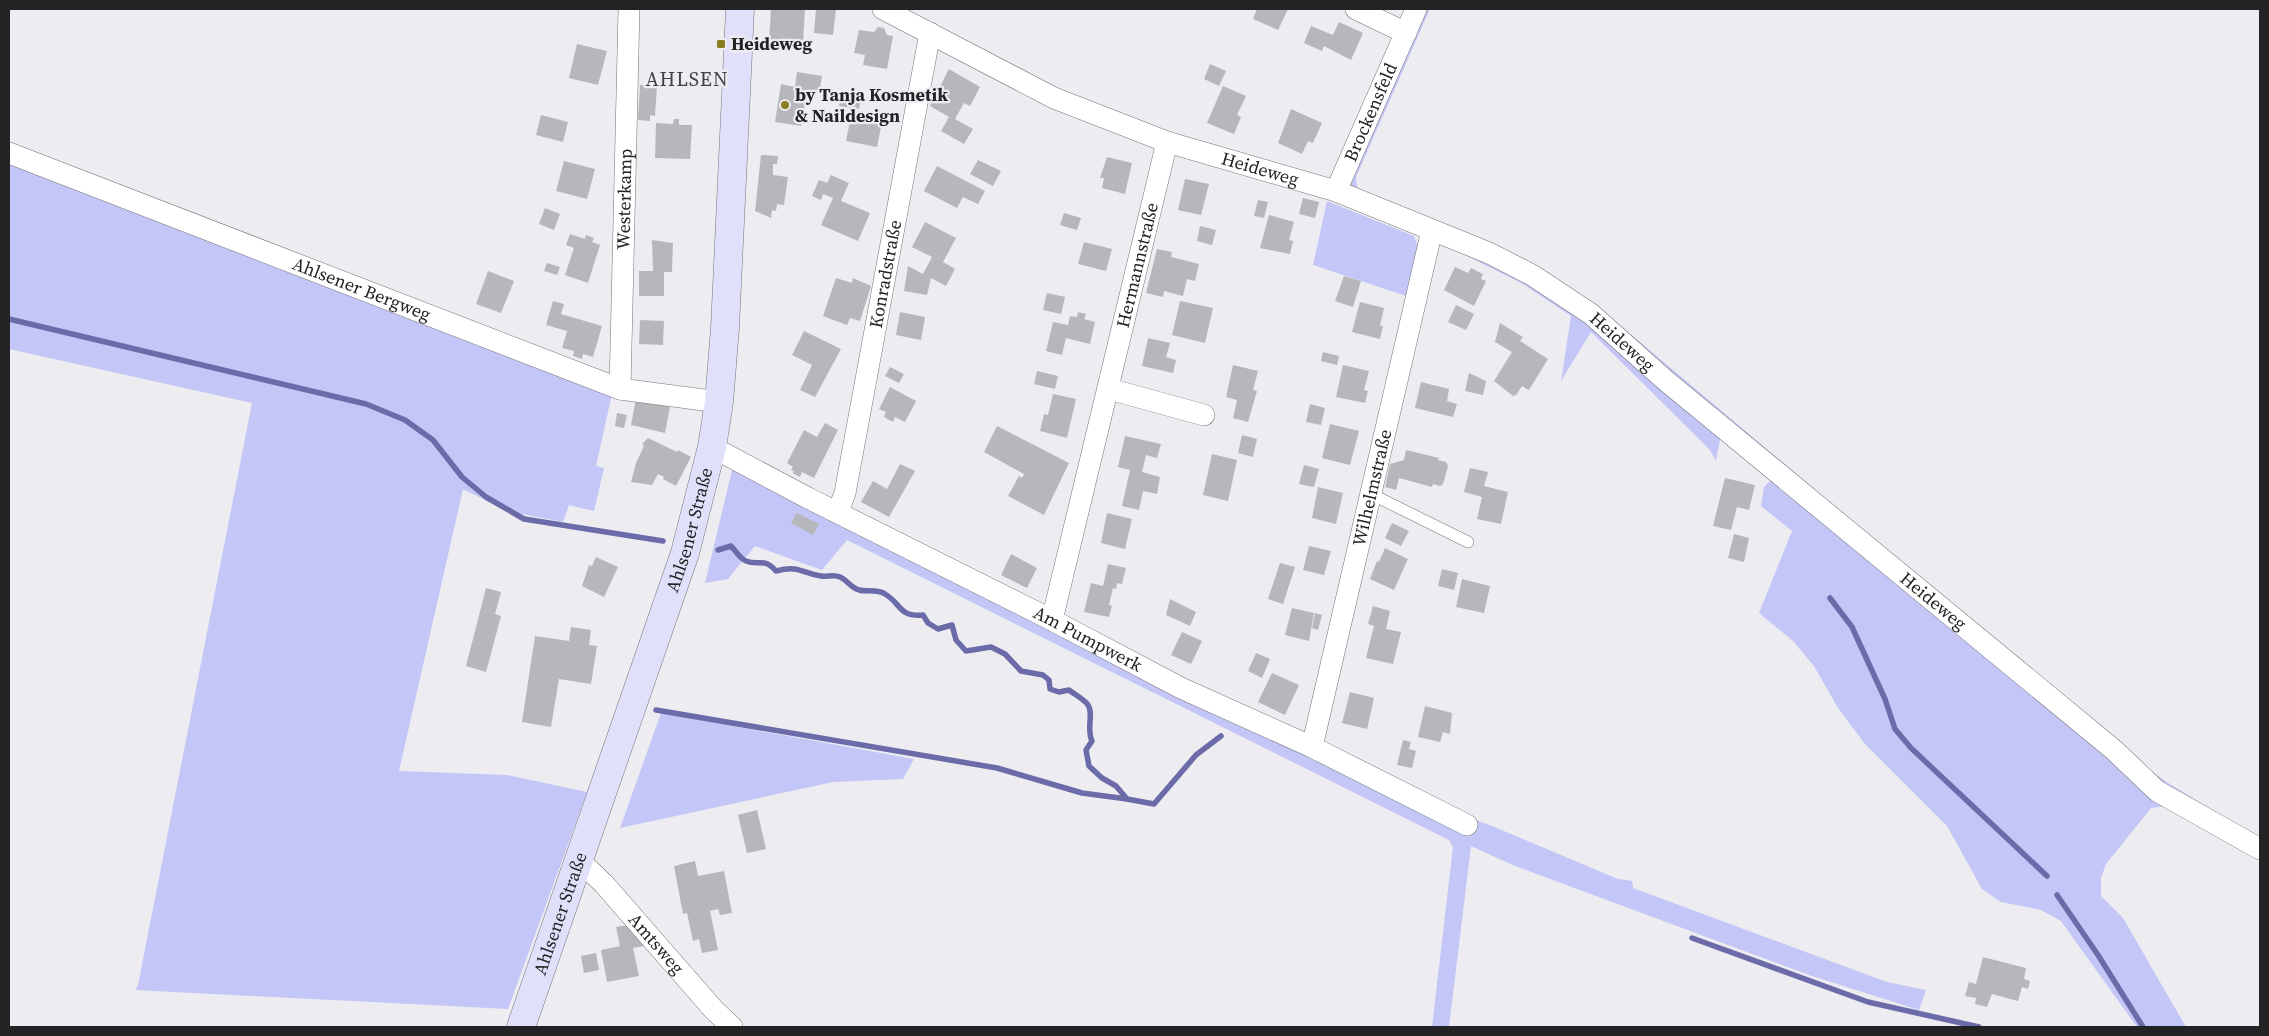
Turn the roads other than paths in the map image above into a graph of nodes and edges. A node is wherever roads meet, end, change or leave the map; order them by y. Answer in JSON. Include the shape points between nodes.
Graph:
{"nodes":[{"id":1,"x":629,"y":9,"type":"edge"},
{"id":2,"x":740,"y":9,"type":"edge"},
{"id":3,"x":883,"y":9,"type":"edge"},
{"id":4,"x":1356,"y":9,"type":"edge"},
{"id":5,"x":1416,"y":9,"type":"edge"},
{"id":6,"x":1406,"y":32,"type":"junction"},
{"id":7,"x":930,"y":34,"type":"junction"},
{"id":8,"x":1167,"y":142,"type":"junction"},
{"id":9,"x":9,"y":153,"type":"edge"},
{"id":10,"x":1336,"y":191,"type":"junction"},
{"id":11,"x":1432,"y":230,"type":"junction"},
{"id":12,"x":1109,"y":389,"type":"junction"},
{"id":13,"x":620,"y":390,"type":"junction"},
{"id":14,"x":719,"y":402,"type":"junction"},
{"id":15,"x":1204,"y":415,"type":"dead end"},
{"id":16,"x":712,"y":447,"type":"junction"},
{"id":17,"x":1371,"y":494,"type":"junction"},
{"id":18,"x":838,"y":511,"type":"junction"},
{"id":19,"x":1468,"y":542,"type":"dead end"},
{"id":20,"x":1052,"y":620,"type":"junction"},
{"id":21,"x":1312,"y":747,"type":"junction"},
{"id":22,"x":1467,"y":825,"type":"dead end"},
{"id":23,"x":2260,"y":849,"type":"edge"},
{"id":24,"x":579,"y":860,"type":"junction"},
{"id":25,"x":521,"y":1027,"type":"edge"},
{"id":26,"x":732,"y":1027,"type":"edge"}],
"edges":[{"from":1,"to":13,"type":"street","name":"Westerkamp"},
{"from":2,"to":14,"type":"main road","name":"Ahlsener Straße"},
{"from":3,"to":7,"type":"street","name":"Heideweg"},
{"from":4,"to":6,"type":"street"},
{"from":5,"to":6,"type":"street","name":"Brockensfeld"},
{"from":6,"to":10,"type":"street","name":"Brockensfeld"},
{"from":7,"to":8,"type":"street","name":"Heideweg","via":[[1054,98]]},
{"from":7,"to":18,"type":"street","name":"Konradstraße","via":[[845,492]]},
{"from":8,"to":10,"type":"street","name":"Heideweg"},
{"from":8,"to":12,"type":"street","name":"Hermannstraße"},
{"from":9,"to":13,"type":"street","name":"Ahlsener Bergweg"},
{"from":10,"to":11,"type":"street","name":"Heideweg"},
{"from":11,"to":17,"type":"street","name":"Wilhelmstraße"},
{"from":11,"to":23,"type":"street","name":"Heideweg","via":[[1532,275],[1591,314],[1664,380],[2114,750],[2157,791]]},
{"from":12,"to":15,"type":"street"},
{"from":12,"to":20,"type":"street","name":"Hermannstraße"},
{"from":13,"to":14,"type":"street","name":"Ahlsener Bergweg"},
{"from":14,"to":16,"type":"main road","name":"Ahlsener Straße"},
{"from":16,"to":18,"type":"street","name":"Am Pumpwerk"},
{"from":16,"to":24,"type":"main road","name":"Ahlsener Straße","via":[[685,553]]},
{"from":17,"to":19,"type":"lane"},
{"from":17,"to":21,"type":"street","name":"Wilhelmstraße"},
{"from":18,"to":20,"type":"street","name":"Am Pumpwerk"},
{"from":20,"to":21,"type":"street","name":"Am Pumpwerk","via":[[1181,688]]},
{"from":21,"to":22,"type":"street","name":"Am Pumpwerk"},
{"from":24,"to":25,"type":"main road","name":"Ahlsener Straße"},
{"from":24,"to":26,"type":"street","name":"Amtsweg"}]}
